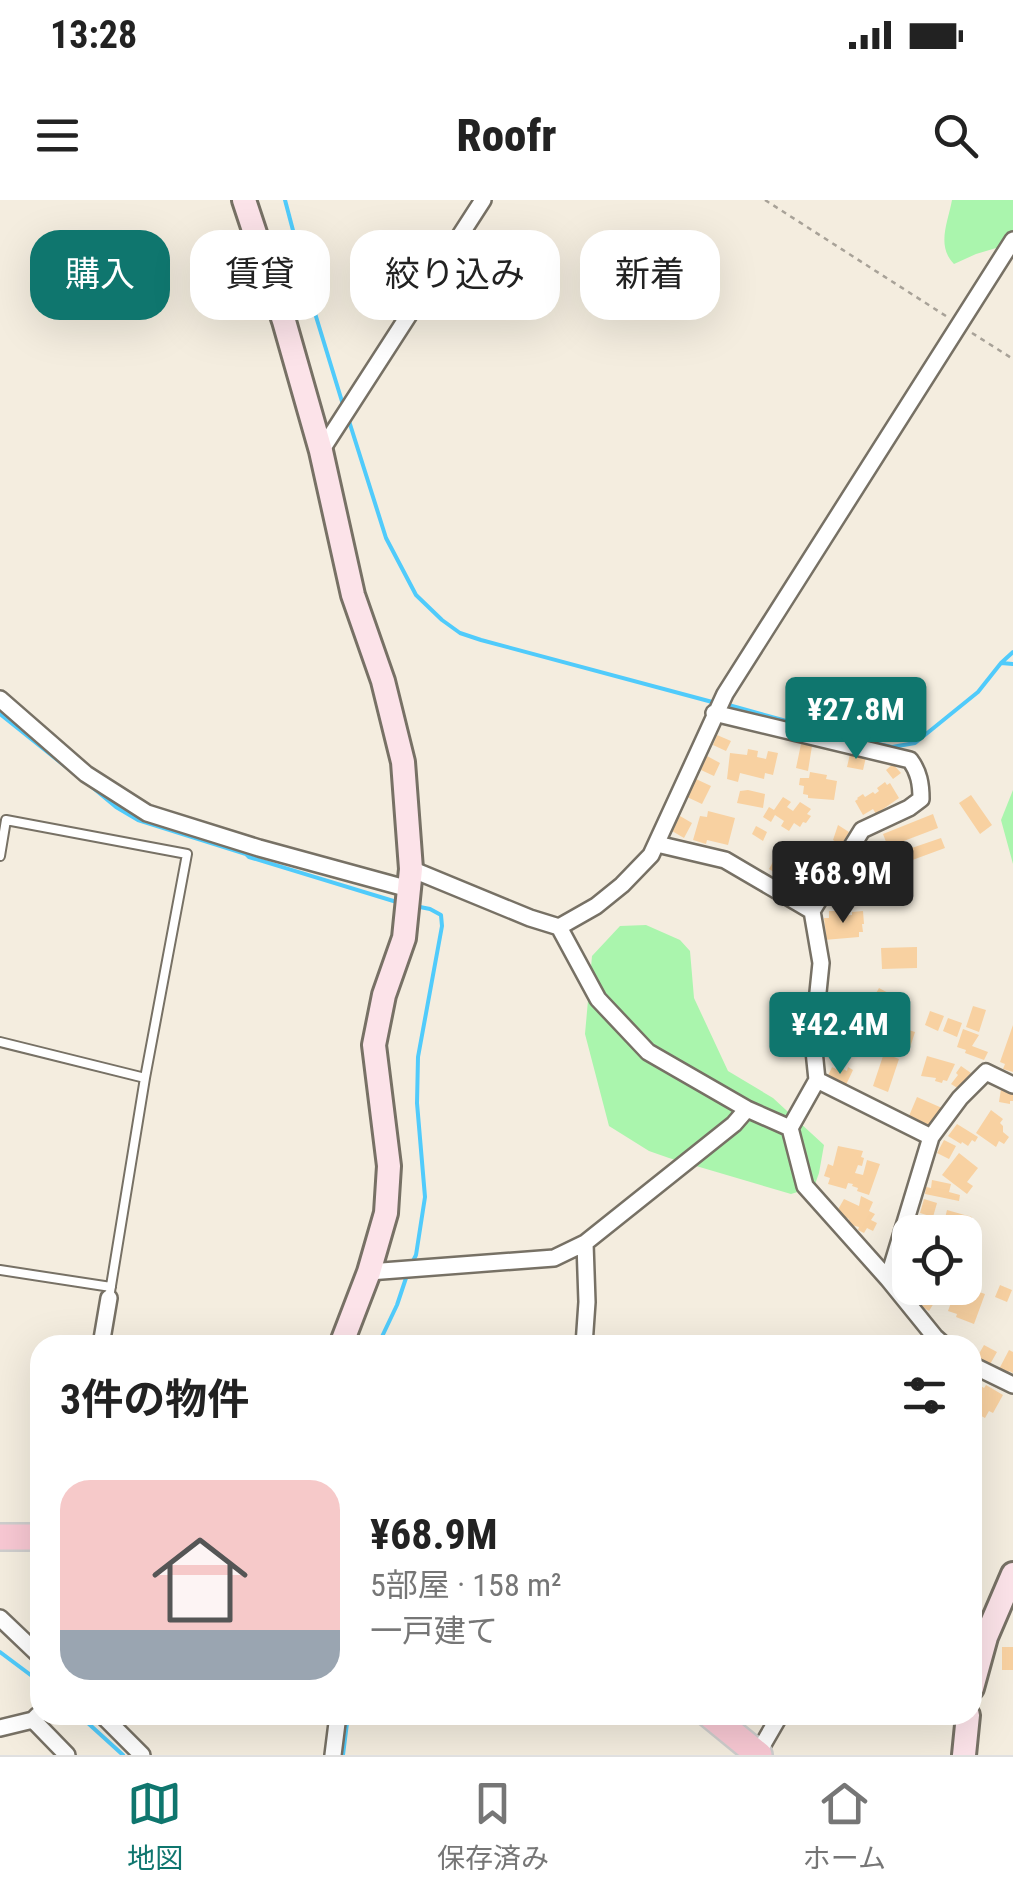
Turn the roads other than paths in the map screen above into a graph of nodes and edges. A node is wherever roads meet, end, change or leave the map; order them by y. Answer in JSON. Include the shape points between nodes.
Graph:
{"nodes":[{"id":1,"x":244,"y":200,"type":"edge"},
{"id":2,"x":484,"y":200,"type":"edge"},
{"id":3,"x":1013,"y":240,"type":"edge"},
{"id":4,"x":321,"y":451,"type":"junction"},
{"id":5,"x":0,"y":700,"type":"edge"},
{"id":6,"x":714,"y":713,"type":"junction"},
{"id":7,"x":656,"y":844,"type":"junction"},
{"id":8,"x":0,"y":856,"type":"edge"},
{"id":9,"x":410,"y":879,"type":"junction"},
{"id":10,"x":812,"y":911,"type":"junction"},
{"id":11,"x":560,"y":927,"type":"junction"},
{"id":12,"x":0,"y":1042,"type":"edge"},
{"id":13,"x":145,"y":1078,"type":"junction"},
{"id":14,"x":817,"y":1080,"type":"junction"},
{"id":15,"x":1013,"y":1085,"type":"edge"},
{"id":16,"x":747,"y":1109,"type":"junction"},
{"id":17,"x":790,"y":1128,"type":"junction"},
{"id":18,"x":931,"y":1137,"type":"junction"},
{"id":19,"x":586,"y":1243,"type":"junction"},
{"id":20,"x":0,"y":1270,"type":"edge"},
{"id":21,"x":369,"y":1272,"type":"junction"},
{"id":22,"x":888,"y":1279,"type":"junction"},
{"id":23,"x":110,"y":1292,"type":"junction"},
{"id":24,"x":103,"y":1335,"type":"edge"},
{"id":25,"x":345,"y":1335,"type":"edge"},
{"id":26,"x":585,"y":1335,"type":"edge"},
{"id":27,"x":932,"y":1335,"type":"edge"},
{"id":28,"x":982,"y":1370,"type":"edge"},
{"id":29,"x":1013,"y":1385,"type":"edge"},
{"id":30,"x":0,"y":1537,"type":"edge"},
{"id":31,"x":30,"y":1537,"type":"edge"},
{"id":32,"x":1013,"y":1574,"type":"edge"},
{"id":33,"x":0,"y":1618,"type":"edge"},
{"id":34,"x":982,"y":1632,"type":"edge"},
{"id":35,"x":30,"y":1646,"type":"edge"},
{"id":36,"x":30,"y":1719,"type":"edge"},
{"id":37,"x":43,"y":1725,"type":"edge"},
{"id":38,"x":112,"y":1725,"type":"edge"},
{"id":39,"x":337,"y":1725,"type":"edge"},
{"id":40,"x":722,"y":1725,"type":"edge"},
{"id":41,"x":774,"y":1725,"type":"edge"},
{"id":42,"x":967,"y":1725,"type":"edge"},
{"id":43,"x":0,"y":1728,"type":"edge"},
{"id":44,"x":758,"y":1754,"type":"edge"},
{"id":45,"x":67,"y":1755,"type":"edge"},
{"id":46,"x":142,"y":1755,"type":"edge"},
{"id":47,"x":333,"y":1755,"type":"edge"},
{"id":48,"x":964,"y":1755,"type":"edge"}],
"edges":[{"from":1,"to":4,"type":"street"},
{"from":2,"to":4,"type":"street"},
{"from":3,"to":6,"type":"street"},
{"from":4,"to":9,"type":"street","via":[[353,595],[403,762]]},
{"from":5,"to":9,"type":"street","via":[[86,774],[146,813],[259,848]]},
{"from":6,"to":7,"type":"street"},
{"from":6,"to":10,"type":"street","via":[[910,760],[916,769],[921,799],[862,830]]},
{"from":7,"to":10,"type":"street","via":[[724,860]]},
{"from":7,"to":11,"type":"street","via":[[622,885]]},
{"from":8,"to":13,"type":"lane","via":[[6,820],[187,854]]},
{"from":9,"to":11,"type":"street"},
{"from":9,"to":21,"type":"street","via":[[404,938],[374,1045],[390,1166],[386,1212]]},
{"from":10,"to":14,"type":"street","via":[[821,963],[813,1041]]},
{"from":11,"to":16,"type":"street","via":[[598,998],[648,1052]]},
{"from":12,"to":13,"type":"lane"},
{"from":13,"to":23,"type":"lane"},
{"from":14,"to":17,"type":"street"},
{"from":14,"to":18,"type":"street"},
{"from":15,"to":18,"type":"street","via":[[986,1072]]},
{"from":16,"to":17,"type":"street"},
{"from":16,"to":19,"type":"street"},
{"from":17,"to":22,"type":"street","via":[[805,1186]]},
{"from":18,"to":22,"type":"street"},
{"from":19,"to":21,"type":"street","via":[[554,1258]]},
{"from":19,"to":26,"type":"street"},
{"from":20,"to":23,"type":"lane"},
{"from":21,"to":25,"type":"street"},
{"from":22,"to":27,"type":"street"},
{"from":23,"to":24,"type":"street"},
{"from":28,"to":29,"type":"street"},
{"from":30,"to":31,"type":"main road"},
{"from":32,"to":34,"type":"street"},
{"from":33,"to":35,"type":"street"},
{"from":36,"to":43,"type":"street"},
{"from":37,"to":45,"type":"street"},
{"from":38,"to":46,"type":"street"},
{"from":39,"to":47,"type":"street"},
{"from":40,"to":44,"type":"main road"},
{"from":41,"to":44,"type":"street"},
{"from":42,"to":48,"type":"street"}]}
